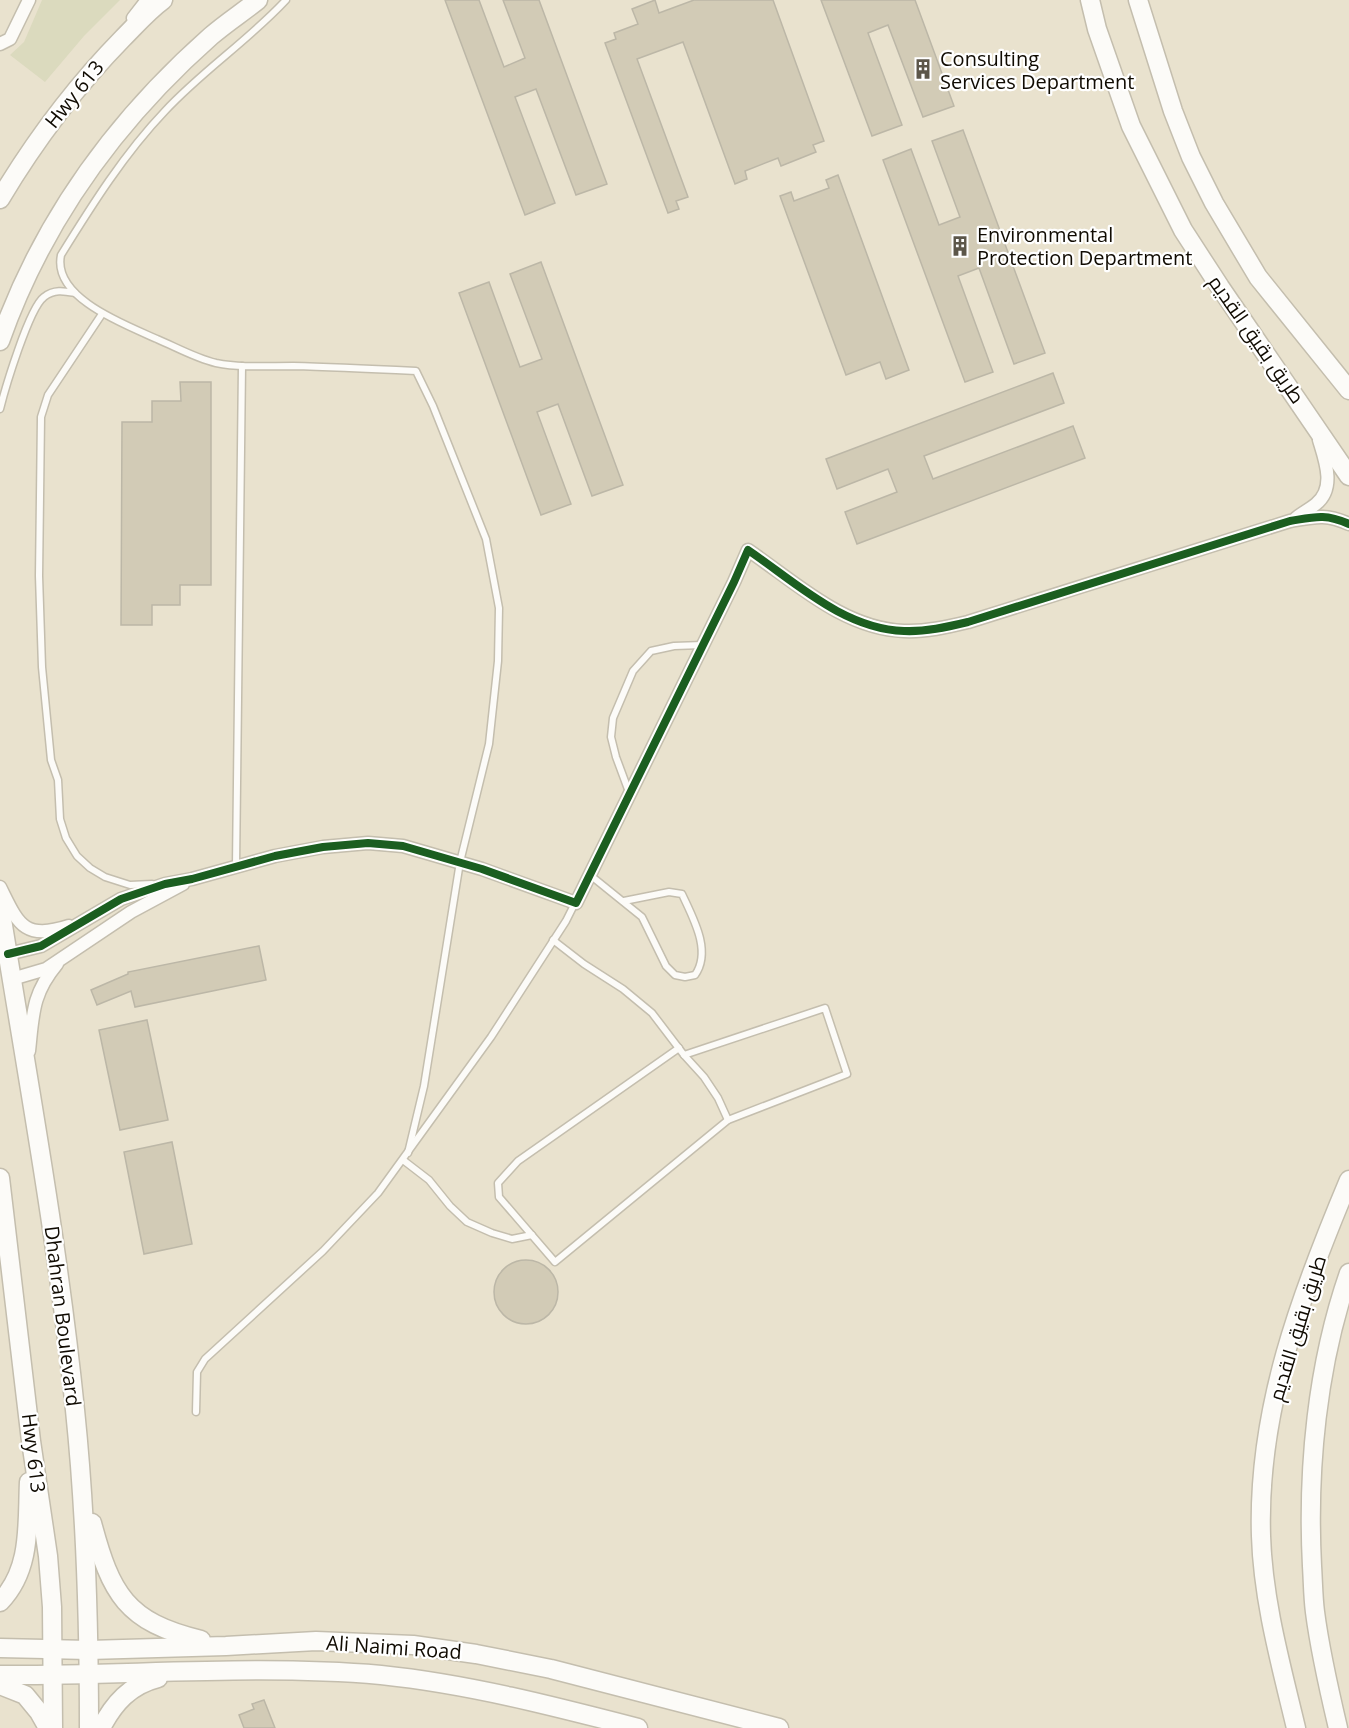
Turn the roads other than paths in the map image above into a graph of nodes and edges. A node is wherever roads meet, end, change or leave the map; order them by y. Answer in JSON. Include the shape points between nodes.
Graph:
{"nodes":[{"id":1,"x":30,"y":0,"type":"edge"},
{"id":2,"x":147,"y":0,"type":"edge"},
{"id":3,"x":163,"y":0,"type":"edge"},
{"id":4,"x":258,"y":0,"type":"edge"},
{"id":5,"x":286,"y":0,"type":"edge"},
{"id":6,"x":1090,"y":0,"type":"edge"},
{"id":7,"x":1138,"y":0,"type":"edge"},
{"id":8,"x":0,"y":44,"type":"edge"},
{"id":9,"x":109,"y":52,"type":"junction"},
{"id":10,"x":0,"y":199,"type":"edge"},
{"id":11,"x":75,"y":292,"type":"junction"},
{"id":12,"x":102,"y":314,"type":"junction"},
{"id":13,"x":0,"y":341,"type":"edge"},
{"id":14,"x":242,"y":366,"type":"junction"},
{"id":15,"x":1290,"y":387,"type":"junction"},
{"id":16,"x":1349,"y":390,"type":"edge"},
{"id":17,"x":0,"y":409,"type":"edge"},
{"id":18,"x":1349,"y":476,"type":"edge"},
{"id":19,"x":1290,"y":521,"type":"junction"},
{"id":20,"x":1349,"y":524,"type":"edge"},
{"id":21,"x":702,"y":645,"type":"junction"},
{"id":22,"x":629,"y":793,"type":"junction"},
{"id":23,"x":460,"y":862,"type":"junction"},
{"id":24,"x":236,"y":866,"type":"junction"},
{"id":25,"x":590,"y":875,"type":"junction"},
{"id":26,"x":192,"y":879,"type":"junction"},
{"id":27,"x":165,"y":884,"type":"junction"},
{"id":28,"x":0,"y":887,"type":"edge"},
{"id":29,"x":624,"y":901,"type":"junction"},
{"id":30,"x":576,"y":903,"type":"junction"},
{"id":31,"x":0,"y":908,"type":"edge"},
{"id":32,"x":90,"y":918,"type":"junction"},
{"id":33,"x":554,"y":940,"type":"junction"},
{"id":34,"x":4,"y":955,"type":"edge"},
{"id":35,"x":62,"y":958,"type":"junction"},
{"id":36,"x":6,"y":980,"type":"edge"},
{"id":37,"x":679,"y":1048,"type":"junction"},
{"id":38,"x":684,"y":1055,"type":"junction"},
{"id":39,"x":27,"y":1070,"type":"junction"},
{"id":40,"x":728,"y":1120,"type":"junction"},
{"id":41,"x":408,"y":1154,"type":"junction"},
{"id":42,"x":403,"y":1160,"type":"junction"},
{"id":43,"x":0,"y":1178,"type":"edge"},
{"id":44,"x":1349,"y":1180,"type":"edge"},
{"id":45,"x":532,"y":1235,"type":"junction"},
{"id":46,"x":1349,"y":1273,"type":"edge"},
{"id":47,"x":196,"y":1412,"type":"dead end"},
{"id":48,"x":31,"y":1441,"type":"junction"},
{"id":49,"x":82,"y":1486,"type":"junction"},
{"id":50,"x":0,"y":1602,"type":"edge"},
{"id":51,"x":226,"y":1646,"type":"junction"},
{"id":52,"x":0,"y":1648,"type":"edge"},
{"id":53,"x":52,"y":1650,"type":"junction"},
{"id":54,"x":89,"y":1650,"type":"junction"},
{"id":55,"x":184,"y":1672,"type":"junction"},
{"id":56,"x":0,"y":1675,"type":"edge"},
{"id":57,"x":89,"y":1675,"type":"junction"},
{"id":58,"x":52,"y":1676,"type":"junction"},
{"id":59,"x":0,"y":1685,"type":"edge"},
{"id":60,"x":48,"y":1728,"type":"edge"},
{"id":61,"x":53,"y":1728,"type":"edge"},
{"id":62,"x":89,"y":1728,"type":"edge"},
{"id":63,"x":101,"y":1728,"type":"edge"},
{"id":64,"x":638,"y":1728,"type":"edge"},
{"id":65,"x":779,"y":1728,"type":"edge"},
{"id":66,"x":1296,"y":1728,"type":"edge"},
{"id":67,"x":1338,"y":1728,"type":"edge"}],
"edges":[{"from":1,"to":8,"type":"street","via":[[10,39]]},
{"from":2,"to":9,"type":"street"},
{"from":3,"to":9,"type":"main road","name":"Hwy 613"},
{"from":4,"to":13,"type":"main road","via":[[203,44],[144,101],[107,145],[71,195],[38,252]]},
{"from":5,"to":11,"type":"lane","via":[[165,111],[99,195],[59,263]]},
{"from":6,"to":15,"type":"main road","name":"طريق بقيق القديم","via":[[1114,83],[1153,173],[1183,230]]},
{"from":7,"to":16,"type":"main road","name":"طريق بقيق القديم","via":[[1173,111],[1214,203],[1258,277]]},
{"from":9,"to":10,"type":"main road","name":"Hwy 613","via":[[71,94]]},
{"from":11,"to":12,"type":"lane"},
{"from":11,"to":17,"type":"lane","via":[[53,292],[37,305]]},
{"from":12,"to":14,"type":"lane","via":[[190,354],[215,363]]},
{"from":12,"to":27,"type":"lane","via":[[48,396],[41,417],[39,576],[51,760],[58,780],[60,819],[77,856],[105,877],[130,885]]},
{"from":14,"to":23,"type":"lane","via":[[416,371],[433,406],[486,538],[499,608],[489,744]]},
{"from":14,"to":24,"type":"lane"},
{"from":15,"to":18,"type":"main road","name":"طريق بقيق القديم"},
{"from":15,"to":19,"type":"street","via":[[1319,439],[1328,481],[1326,493],[1317,504]]},
{"from":19,"to":20,"type":"street","via":[[1321,515]]},
{"from":19,"to":21,"type":"street","via":[[968,622],[904,631],[872,626],[843,614],[748,550]]},
{"from":21,"to":22,"type":"street"},
{"from":21,"to":22,"type":"lane","via":[[651,651],[633,671],[613,718],[611,737]]},
{"from":22,"to":25,"type":"street"},
{"from":23,"to":24,"type":"street","via":[[403,846],[368,843],[323,847]]},
{"from":23,"to":30,"type":"street"},
{"from":23,"to":41,"type":"lane","via":[[424,1086]]},
{"from":24,"to":26,"type":"street"},
{"from":25,"to":29,"type":"lane"},
{"from":25,"to":30,"type":"street"},
{"from":26,"to":27,"type":"street"},
{"from":26,"to":35,"type":"street","via":[[131,912]]},
{"from":27,"to":32,"type":"street","via":[[121,899]]},
{"from":28,"to":32,"type":"street","via":[[17,920],[32,930],[55,930]]},
{"from":29,"to":29,"type":"lane","via":[[642,916],[666,966],[675,975],[695,975],[702,965],[702,951],[682,894],[669,892]]},
{"from":30,"to":33,"type":"lane"},
{"from":31,"to":34,"type":"main road","name":"Dhahran Boulevard"},
{"from":32,"to":34,"type":"street","via":[[41,946]]},
{"from":33,"to":37,"type":"lane","via":[[652,1012]]},
{"from":33,"to":41,"type":"lane"},
{"from":34,"to":36,"type":"main road","name":"Dhahran Boulevard"},
{"from":35,"to":36,"type":"street","via":[[46,969]]},
{"from":35,"to":39,"type":"street","via":[[38,992]]},
{"from":36,"to":39,"type":"main road","name":"Dhahran Boulevard"},
{"from":37,"to":38,"type":"lane"},
{"from":37,"to":45,"type":"lane","via":[[518,1161],[498,1183],[499,1197]]},
{"from":38,"to":40,"type":"lane","via":[[709,1084]]},
{"from":38,"to":40,"type":"lane","via":[[825,1008],[847,1074]]},
{"from":39,"to":49,"type":"main road","name":"Dhahran Boulevard","via":[[61,1288]]},
{"from":40,"to":45,"type":"lane","via":[[555,1262]]},
{"from":41,"to":42,"type":"lane"},
{"from":42,"to":45,"type":"lane","via":[[429,1180],[467,1222],[512,1239]]},
{"from":42,"to":47,"type":"lane","via":[[378,1193],[323,1251],[205,1359],[197,1372]]},
{"from":43,"to":48,"type":"main road","name":"Hwy 613"},
{"from":44,"to":66,"type":"main road","name":"طريق بقيق القديم","via":[[1300,1305],[1281,1367],[1262,1483],[1266,1591]]},
{"from":46,"to":67,"type":"main road","name":"طريق بقيق القديم","via":[[1318,1405],[1310,1481],[1314,1610]]},
{"from":48,"to":50,"type":"main road","via":[[24,1563],[15,1584]]},
{"from":48,"to":53,"type":"main road","name":"Hwy 613","via":[[48,1556]]},
{"from":49,"to":51,"type":"main road","via":[[102,1559],[119,1595],[152,1623],[173,1633]]},
{"from":49,"to":54,"type":"main road","name":"Dhahran Boulevard"},
{"from":51,"to":54,"type":"main road","name":"Ali Naimi Road"},
{"from":51,"to":65,"type":"main road","name":"Ali Naimi Road","via":[[359,1641],[476,1654],[551,1669]]},
{"from":52,"to":53,"type":"main road","name":"Ali Naimi Road"},
{"from":53,"to":54,"type":"main road","name":"Ali Naimi Road"},
{"from":53,"to":58,"type":"main road","name":"Hwy 613"},
{"from":54,"to":57,"type":"main road","name":"Dhahran Boulevard"},
{"from":55,"to":57,"type":"main road","name":"Ali Naimi Road"},
{"from":55,"to":63,"type":"main road","via":[[144,1681],[131,1689]]},
{"from":55,"to":64,"type":"main road","name":"Ali Naimi Road","via":[[381,1676],[516,1697]]},
{"from":56,"to":58,"type":"main road","name":"Ali Naimi Road"},
{"from":57,"to":58,"type":"main road","name":"Ali Naimi Road"},
{"from":57,"to":62,"type":"main road","name":"Dhahran Boulevard"},
{"from":58,"to":61,"type":"main road","name":"Hwy 613"},
{"from":59,"to":60,"type":"main road","via":[[25,1695]]}]}
